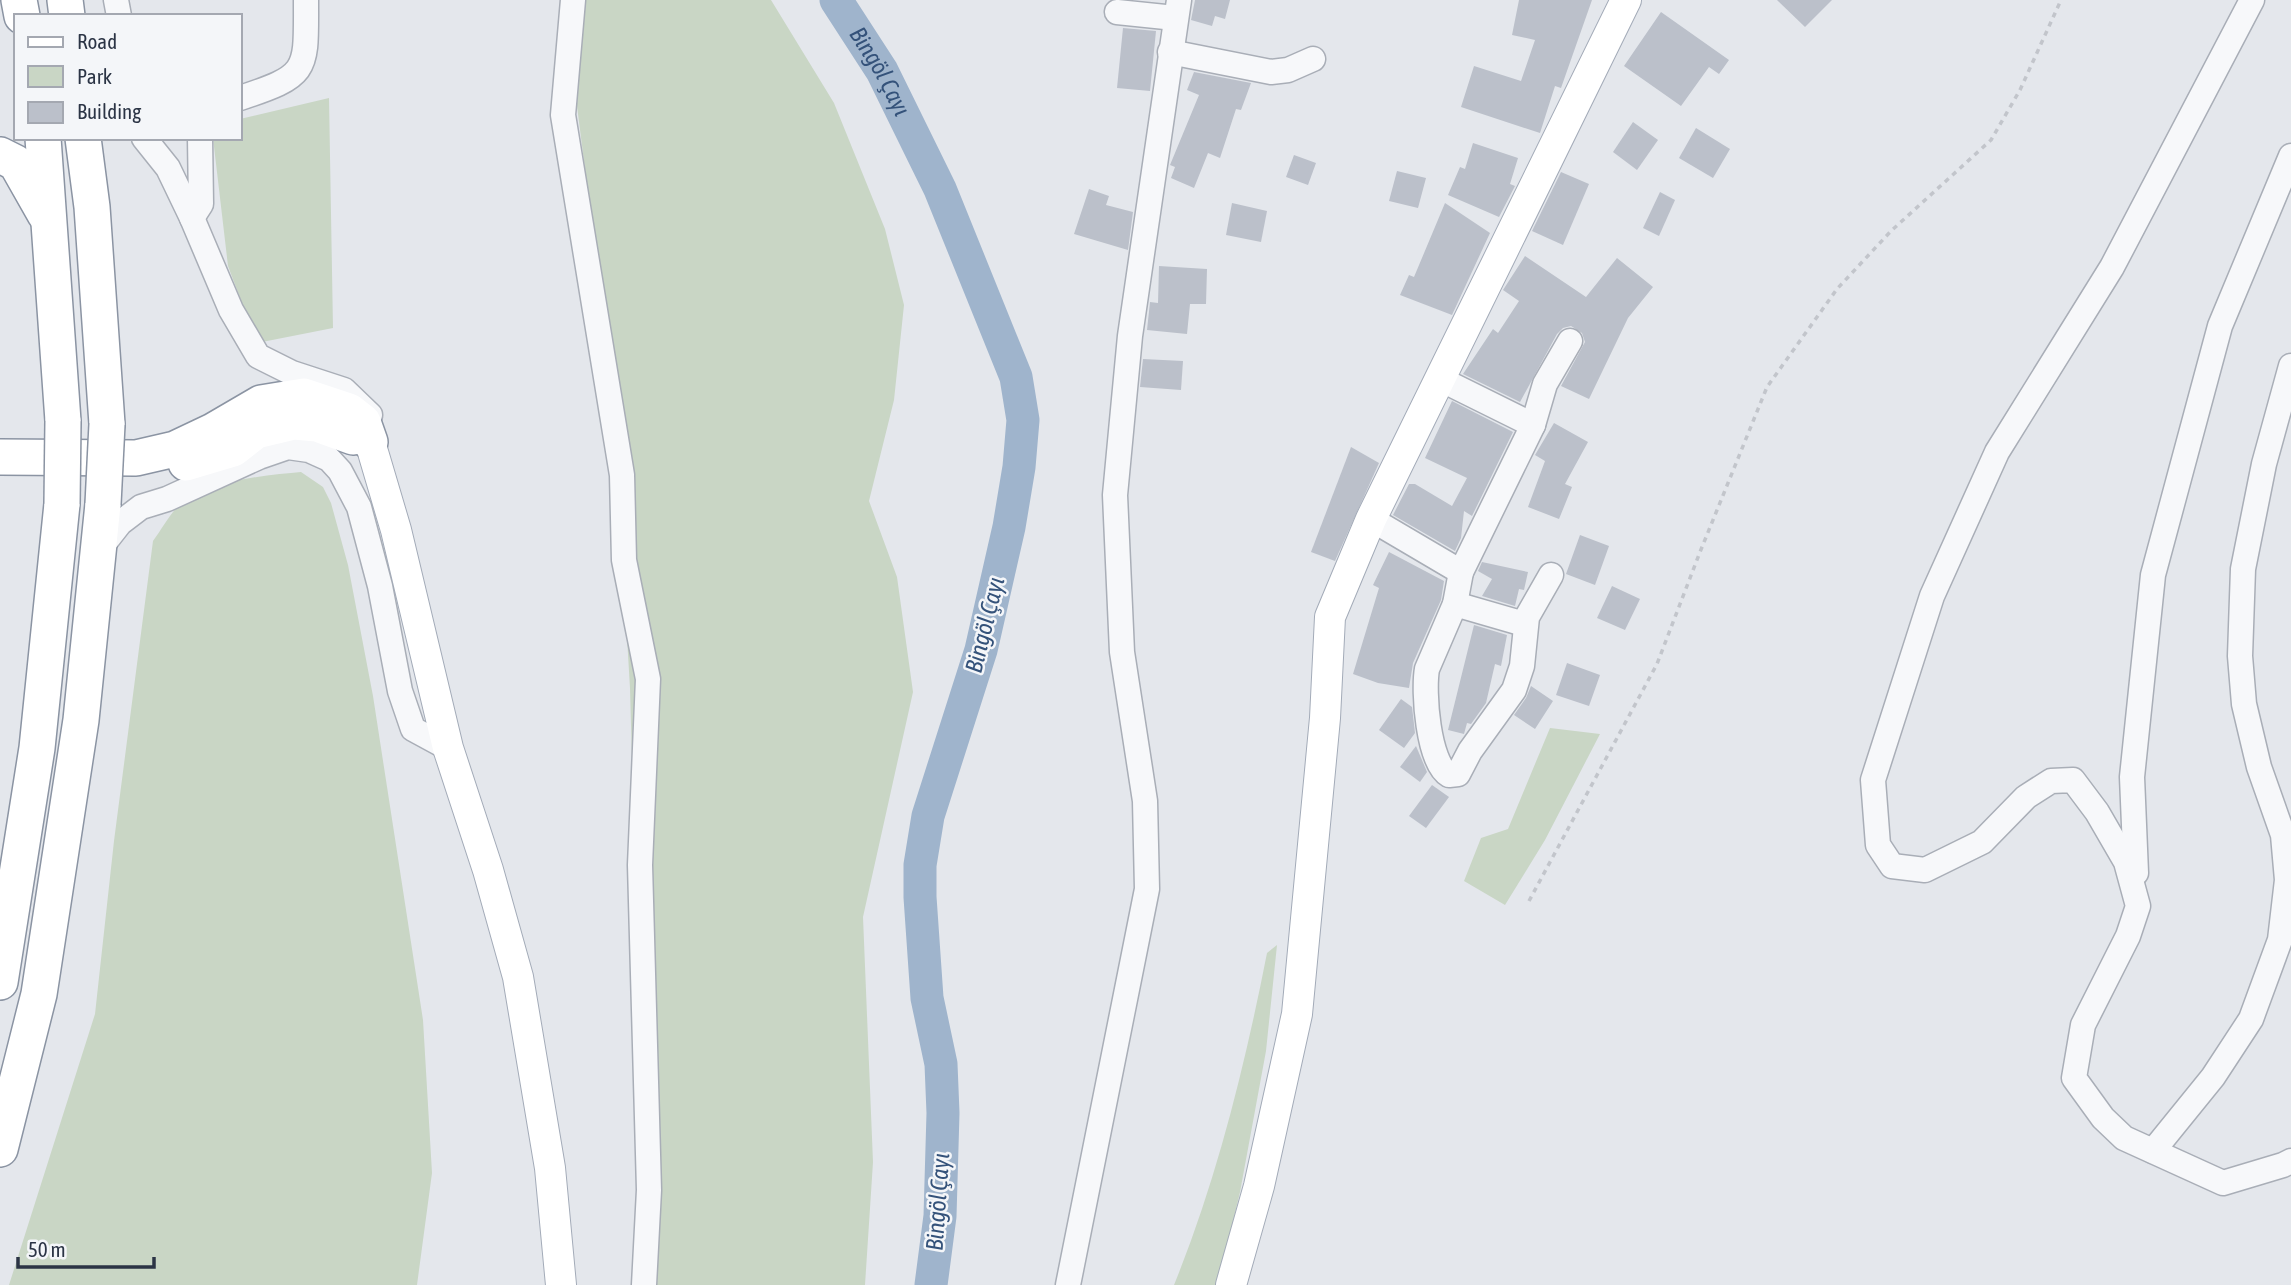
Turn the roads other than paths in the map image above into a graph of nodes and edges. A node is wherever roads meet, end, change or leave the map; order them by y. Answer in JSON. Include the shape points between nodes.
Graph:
{"nodes":[{"id":1,"x":306,"y":0,"type":"edge"},
{"id":2,"x":573,"y":0,"type":"edge"},
{"id":3,"x":1626,"y":0,"type":"edge"},
{"id":4,"x":2252,"y":0,"type":"edge"},
{"id":5,"x":1177,"y":9,"type":"edge"},
{"id":6,"x":1117,"y":12,"type":"dead end"},
{"id":7,"x":1170,"y":52,"type":"junction"},
{"id":8,"x":1313,"y":59,"type":"dead end"},
{"id":9,"x":242,"y":97,"type":"edge"},
{"id":10,"x":43,"y":140,"type":"edge"},
{"id":11,"x":83,"y":140,"type":"edge"},
{"id":12,"x":146,"y":140,"type":"edge"},
{"id":13,"x":200,"y":140,"type":"edge"},
{"id":14,"x":0,"y":155,"type":"edge"},
{"id":15,"x":2291,"y":156,"type":"edge"},
{"id":16,"x":192,"y":218,"type":"junction"},
{"id":17,"x":50,"y":222,"type":"junction"},
{"id":18,"x":1570,"y":341,"type":"dead end"},
{"id":19,"x":2291,"y":366,"type":"edge"},
{"id":20,"x":1440,"y":379,"type":"junction"},
{"id":21,"x":1533,"y":425,"type":"junction"},
{"id":22,"x":370,"y":442,"type":"junction"},
{"id":23,"x":0,"y":457,"type":"edge"},
{"id":24,"x":0,"y":479,"type":"edge"},
{"id":25,"x":1371,"y":519,"type":"junction"},
{"id":26,"x":98,"y":552,"type":"junction"},
{"id":27,"x":1461,"y":572,"type":"junction"},
{"id":28,"x":1551,"y":575,"type":"dead end"},
{"id":29,"x":1455,"y":604,"type":"junction"},
{"id":30,"x":1524,"y":624,"type":"junction"},
{"id":31,"x":448,"y":748,"type":"junction"},
{"id":32,"x":2138,"y":906,"type":"junction"},
{"id":33,"x":0,"y":982,"type":"edge"},
{"id":34,"x":0,"y":1149,"type":"edge"},
{"id":35,"x":2153,"y":1151,"type":"junction"},
{"id":36,"x":2291,"y":1161,"type":"edge"},
{"id":37,"x":561,"y":1285,"type":"edge"},
{"id":38,"x":644,"y":1285,"type":"edge"},
{"id":39,"x":1068,"y":1285,"type":"edge"},
{"id":40,"x":1231,"y":1285,"type":"edge"}],
"edges":[{"from":1,"to":9,"type":"street","via":[[301,66],[283,83]]},
{"from":2,"to":38,"type":"street","via":[[563,115],[622,475],[624,560],[648,679],[640,865],[649,1190]]},
{"from":3,"to":20,"type":"main road"},
{"from":4,"to":32,"type":"street","via":[[2112,267],[1997,452],[1932,596],[1873,780],[1878,845],[1892,866],[1925,870],[1982,842],[2026,797],[2051,781],[2073,780],[2126,862]]},
{"from":5,"to":6,"type":"street"},
{"from":5,"to":7,"type":"street"},
{"from":7,"to":8,"type":"street","via":[[1271,72]]},
{"from":7,"to":39,"type":"street","via":[[1130,336],[1115,495],[1122,652],[1146,801],[1147,888]]},
{"from":10,"to":17,"type":"highway"},
{"from":11,"to":26,"type":"highway","bridge":true,"via":[[107,424]]},
{"from":12,"to":16,"type":"street","via":[[168,168]]},
{"from":13,"to":16,"type":"street","via":[[201,204]]},
{"from":14,"to":17,"type":"highway","via":[[16,163]]},
{"from":15,"to":32,"type":"street","via":[[2220,326],[2153,575],[2132,777]]},
{"from":16,"to":22,"type":"street","via":[[231,310],[258,356],[344,390],[372,417]]},
{"from":17,"to":33,"type":"highway","bridge":true,"via":[[63,421],[62,504],[37,748]]},
{"from":18,"to":21,"type":"street","via":[[1545,384]]},
{"from":19,"to":35,"type":"street","via":[[2264,464],[2243,569],[2240,656],[2244,704],[2259,767],[2283,835],[2287,880],[2280,940],[2251,1019],[2213,1077]]},
{"from":20,"to":21,"type":"street"},
{"from":20,"to":25,"type":"main road"},
{"from":21,"to":27,"type":"street"},
{"from":22,"to":23,"type":"highway","via":[[363,422],[349,411],[304,396],[261,403],[175,449],[136,458]]},
{"from":22,"to":24,"type":"highway","via":[[317,424],[294,422],[256,432],[233,449],[142,475]]},
{"from":22,"to":31,"type":"main road"},
{"from":25,"to":27,"type":"street"},
{"from":25,"to":40,"type":"main road","via":[[1330,617],[1297,1014],[1259,1186]]},
{"from":26,"to":31,"type":"street","via":[[120,523],[141,507],[258,457],[288,447],[329,459],[359,507],[400,691],[413,729]]},
{"from":26,"to":34,"type":"highway","via":[[81,720],[39,994]]},
{"from":27,"to":29,"type":"street"},
{"from":28,"to":30,"type":"street"},
{"from":29,"to":30,"type":"street"},
{"from":29,"to":30,"type":"street","via":[[1425,680],[1436,753],[1449,775],[1458,774],[1476,740],[1514,690],[1522,666]]},
{"from":31,"to":37,"type":"main road","via":[[518,977],[550,1168]]},
{"from":32,"to":35,"type":"street","via":[[2128,936],[2083,1025],[2074,1078],[2124,1138]]},
{"from":35,"to":36,"type":"street","via":[[2223,1183]]}]}
